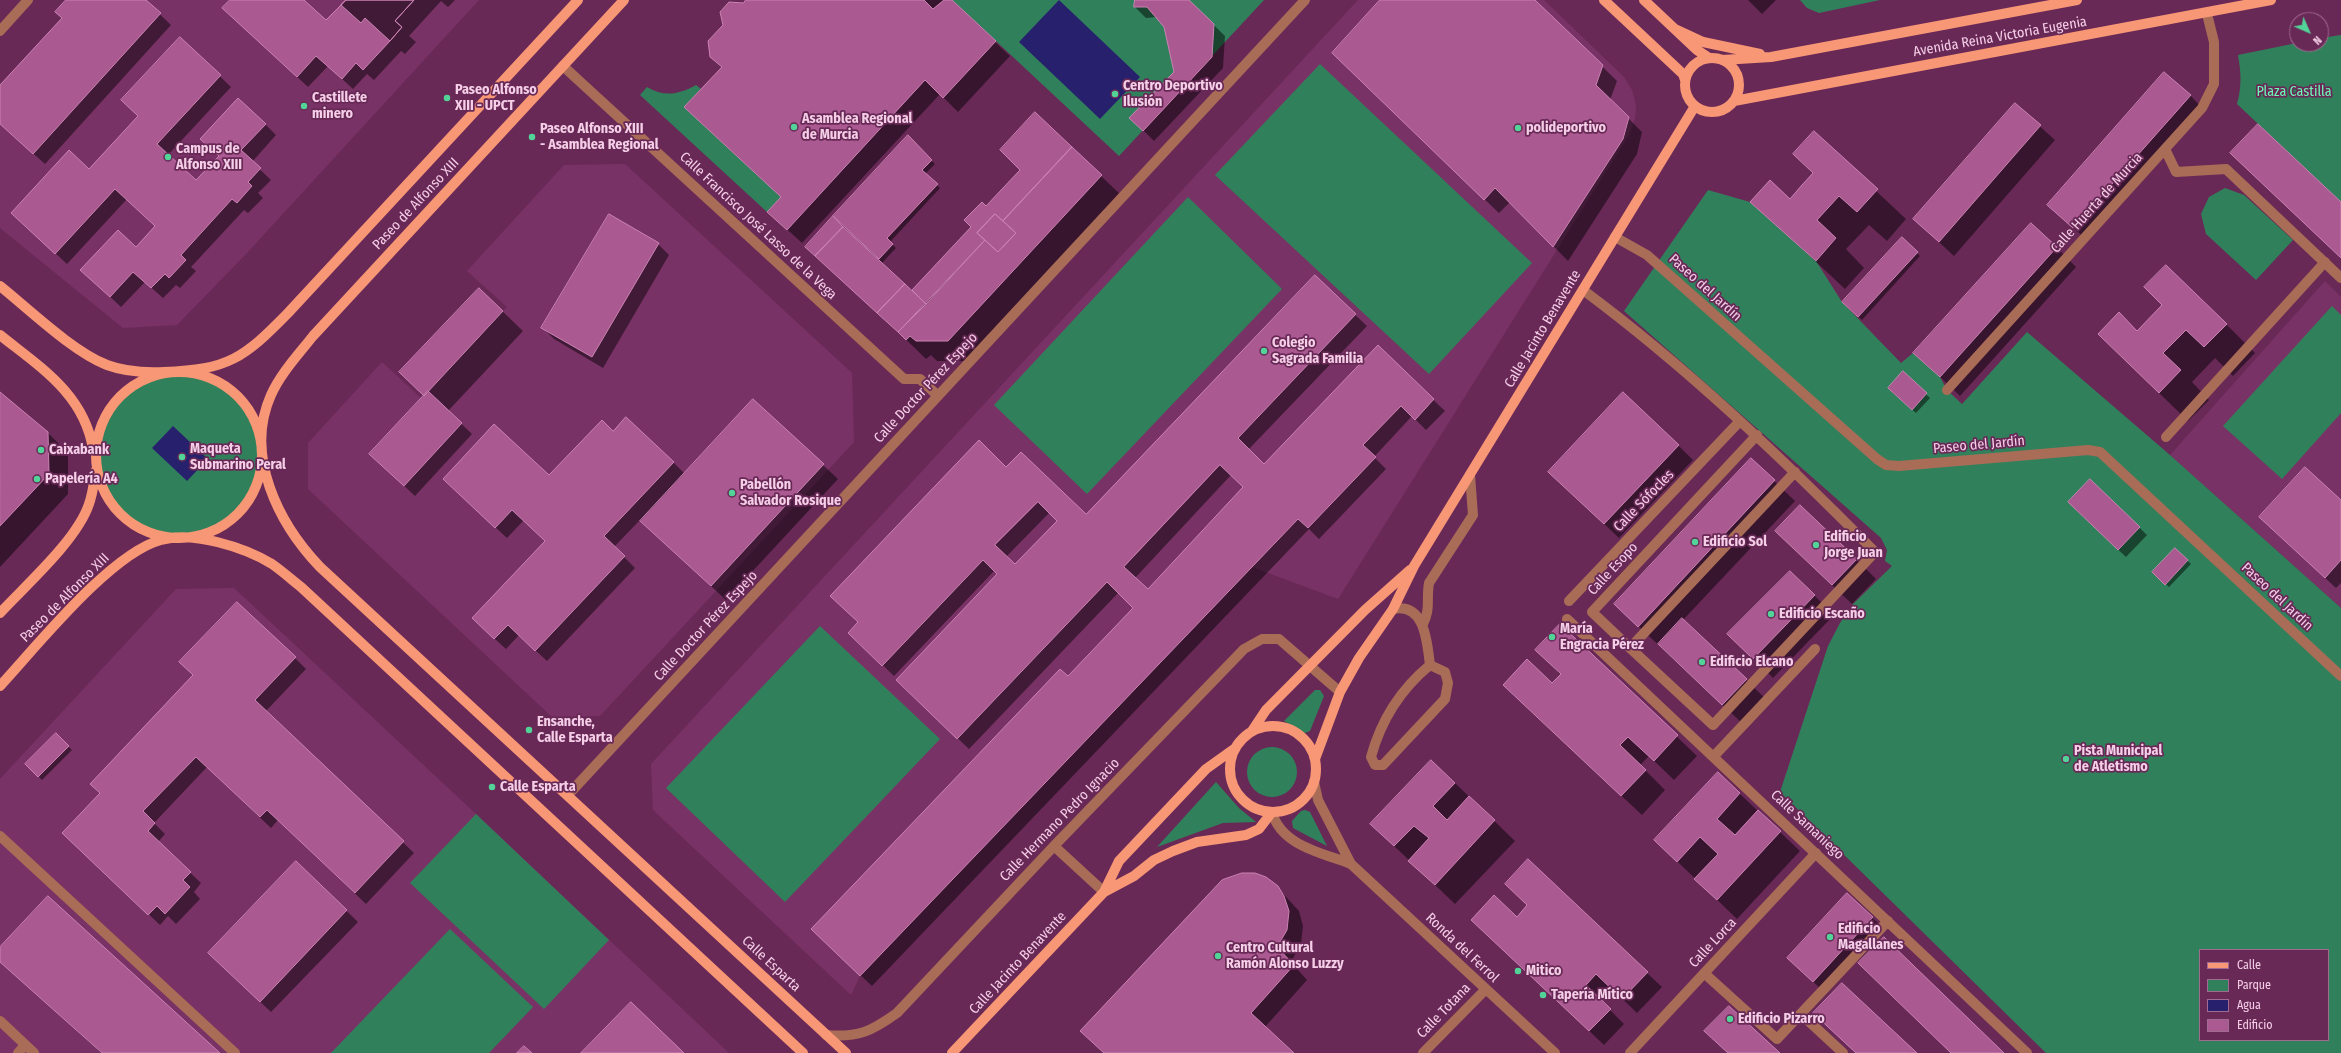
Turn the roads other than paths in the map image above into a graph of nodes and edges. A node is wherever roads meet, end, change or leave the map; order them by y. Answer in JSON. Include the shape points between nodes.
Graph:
{"nodes":[{"id":1,"x":28,"y":0,"type":"edge"},
{"id":2,"x":578,"y":0,"type":"edge"},
{"id":3,"x":624,"y":0,"type":"edge"},
{"id":4,"x":1305,"y":0,"type":"edge"},
{"id":5,"x":1604,"y":0,"type":"edge"},
{"id":6,"x":1644,"y":0,"type":"edge"},
{"id":7,"x":2076,"y":0,"type":"edge"},
{"id":8,"x":2271,"y":0,"type":"edge"},
{"id":9,"x":2207,"y":14,"type":"junction"},
{"id":10,"x":1675,"y":30,"type":"junction"},
{"id":11,"x":0,"y":31,"type":"edge"},
{"id":12,"x":1771,"y":57,"type":"junction"},
{"id":13,"x":1709,"y":58,"type":"junction"},
{"id":14,"x":1722,"y":60,"type":"junction"},
{"id":15,"x":563,"y":66,"type":"junction"},
{"id":16,"x":1685,"y":80,"type":"junction"},
{"id":17,"x":1734,"y":100,"type":"junction"},
{"id":18,"x":1695,"y":106,"type":"junction"},
{"id":19,"x":2165,"y":149,"type":"junction"},
{"id":20,"x":1615,"y":237,"type":"junction"},
{"id":21,"x":2324,"y":262,"type":"junction"},
{"id":22,"x":2341,"y":278,"type":"edge"},
{"id":23,"x":0,"y":286,"type":"edge"},
{"id":24,"x":1583,"y":290,"type":"junction"},
{"id":25,"x":0,"y":335,"type":"edge"},
{"id":26,"x":178,"y":372,"type":"junction"},
{"id":27,"x":1947,"y":390,"type":"dead end"},
{"id":28,"x":938,"y":396,"type":"junction"},
{"id":29,"x":1740,"y":421,"type":"junction"},
{"id":30,"x":1757,"y":436,"type":"junction"},
{"id":31,"x":2166,"y":437,"type":"dead end"},
{"id":32,"x":261,"y":444,"type":"junction"},
{"id":33,"x":97,"y":467,"type":"junction"},
{"id":34,"x":1795,"y":472,"type":"junction"},
{"id":35,"x":1470,"y":475,"type":"junction"},
{"id":36,"x":182,"y":538,"type":"junction"},
{"id":37,"x":1414,"y":566,"type":"junction"},
{"id":38,"x":1569,"y":601,"type":"dead end"},
{"id":39,"x":1393,"y":609,"type":"junction"},
{"id":40,"x":0,"y":613,"type":"edge"},
{"id":41,"x":1567,"y":619,"type":"dead end"},
{"id":42,"x":1423,"y":624,"type":"junction"},
{"id":43,"x":1630,"y":648,"type":"junction"},
{"id":44,"x":1815,"y":649,"type":"dead end"},
{"id":45,"x":1430,"y":665,"type":"junction"},
{"id":46,"x":1310,"y":666,"type":"junction"},
{"id":47,"x":2341,"y":676,"type":"edge"},
{"id":48,"x":0,"y":686,"type":"edge"},
{"id":49,"x":1340,"y":692,"type":"junction"},
{"id":50,"x":1252,"y":731,"type":"junction"},
{"id":51,"x":1234,"y":749,"type":"junction"},
{"id":52,"x":1714,"y":756,"type":"junction"},
{"id":53,"x":1315,"y":759,"type":"junction"},
{"id":54,"x":1314,"y":782,"type":"junction"},
{"id":55,"x":568,"y":795,"type":"junction"},
{"id":56,"x":1272,"y":812,"type":"junction"},
{"id":57,"x":0,"y":836,"type":"edge"},
{"id":58,"x":1054,"y":846,"type":"junction"},
{"id":59,"x":1816,"y":852,"type":"junction"},
{"id":60,"x":1351,"y":864,"type":"junction"},
{"id":61,"x":1104,"y":892,"type":"junction"},
{"id":62,"x":1888,"y":921,"type":"junction"},
{"id":63,"x":1704,"y":973,"type":"junction"},
{"id":64,"x":1486,"y":989,"type":"junction"},
{"id":65,"x":1801,"y":1014,"type":"junction"},
{"id":66,"x":0,"y":1021,"type":"edge"},
{"id":67,"x":826,"y":1035,"type":"junction"},
{"id":68,"x":25,"y":1045,"type":"junction"},
{"id":69,"x":18,"y":1053,"type":"edge"},
{"id":70,"x":34,"y":1053,"type":"edge"},
{"id":71,"x":235,"y":1053,"type":"edge"},
{"id":72,"x":803,"y":1053,"type":"edge"},
{"id":73,"x":846,"y":1053,"type":"edge"},
{"id":74,"x":952,"y":1053,"type":"edge"},
{"id":75,"x":1423,"y":1053,"type":"edge"},
{"id":76,"x":1555,"y":1053,"type":"edge"},
{"id":77,"x":1630,"y":1053,"type":"edge"},
{"id":78,"x":1843,"y":1053,"type":"edge"},
{"id":79,"x":2027,"y":1053,"type":"edge"}],
"edges":[{"from":1,"to":11,"type":"street"},
{"from":2,"to":26,"type":"main road","name":"Paseo de Alfonso XIII","via":[[263,338],[233,360],[212,368]]},
{"from":3,"to":15,"type":"main road","name":"Paseo de Alfonso XIII"},
{"from":4,"to":28,"type":"street","name":"Calle Doctor Pérez Espejo"},
{"from":5,"to":16,"type":"main road","via":[[1683,74]]},
{"from":6,"to":10,"type":"main road"},
{"from":7,"to":12,"type":"main road","name":"Avenida Reina Victoria Eugenia"},
{"from":8,"to":9,"type":"main road","name":"Avenida Reina Victoria Eugenia"},
{"from":9,"to":17,"type":"main road","name":"Avenida Reina Victoria Eugenia"},
{"from":9,"to":19,"type":"street","name":"Calle Huerta de Murcia","via":[[2214,42],[2214,84],[2202,108]]},
{"from":10,"to":12,"type":"main road","via":[[1703,42]]},
{"from":10,"to":13,"type":"main road"},
{"from":12,"to":14,"type":"main road","name":"Avenida Reina Victoria Eugenia"},
{"from":13,"to":14,"type":"main road"},
{"from":13,"to":16,"type":"main road","via":[[1698,62]]},
{"from":14,"to":17,"type":"main road","via":[[1732,66],[1738,77],[1739,89]]},
{"from":15,"to":28,"type":"street","name":"Calle Francisco José Lasso de la Vega","via":[[904,379],[920,379]]},
{"from":15,"to":32,"type":"main road","name":"Paseo de Alfonso XIII","via":[[289,365],[270,396]]},
{"from":16,"to":18,"type":"main road","via":[[1685,90]]},
{"from":17,"to":18,"type":"main road","via":[[1726,108],[1716,112],[1705,111]]},
{"from":18,"to":20,"type":"main road","name":"Calle Jacinto Benavente"},
{"from":19,"to":21,"type":"street","via":[[2176,172],[2226,168]]},
{"from":19,"to":27,"type":"street","name":"Calle Huerta de Murcia"},
{"from":20,"to":24,"type":"main road","name":"Calle Jacinto Benavente"},
{"from":20,"to":47,"type":"street","name":"Paseo del Jardín","via":[[1647,255],[1886,465],[2088,450],[2100,452]]},
{"from":21,"to":22,"type":"street"},
{"from":21,"to":31,"type":"street"},
{"from":23,"to":26,"type":"main road","via":[[85,353],[106,365],[131,371]]},
{"from":24,"to":29,"type":"street","via":[[1618,316]]},
{"from":24,"to":35,"type":"main road","name":"Calle Jacinto Benavente"},
{"from":25,"to":33,"type":"main road","via":[[61,386],[80,409],[91,436]]},
{"from":26,"to":32,"type":"main road","via":[[198,374],[228,388],[250,413]]},
{"from":26,"to":33,"type":"main road","via":[[144,379],[120,396],[103,420],[98,435]]},
{"from":28,"to":55,"type":"street","name":"Calle Doctor Pérez Espejo"},
{"from":29,"to":30,"type":"street"},
{"from":29,"to":38,"type":"street","name":"Calle Sófocles"},
{"from":30,"to":34,"type":"street"},
{"from":30,"to":43,"type":"street","name":"Calle Esopo","via":[[1592,612]]},
{"from":32,"to":36,"type":"main road","via":[[257,481],[243,506],[221,525],[208,532]]},
{"from":32,"to":55,"type":"main road","name":"Calle Esparta","via":[[266,474],[276,503],[301,547]]},
{"from":33,"to":36,"type":"main road","via":[[110,501],[121,514],[136,526],[152,533]]},
{"from":33,"to":40,"type":"main road","via":[[89,504],[80,523],[67,541]]},
{"from":34,"to":43,"type":"street"},
{"from":34,"to":43,"type":"street","via":[[1875,552],[1714,725]]},
{"from":35,"to":37,"type":"main road","name":"Calle Jacinto Benavente"},
{"from":35,"to":42,"type":"street","via":[[1473,515],[1429,583],[1429,611]]},
{"from":36,"to":48,"type":"main road","name":"Paseo de Alfonso XIII","via":[[162,540],[131,554],[85,595]]},
{"from":36,"to":72,"type":"main road","via":[[207,541],[243,551],[272,564],[301,586]]},
{"from":37,"to":39,"type":"main road","name":"Calle Jacinto Benavente"},
{"from":37,"to":46,"type":"main road","name":"Calle Jacinto Benavente"},
{"from":39,"to":42,"type":"street","via":[[1401,607],[1410,610]]},
{"from":39,"to":49,"type":"main road","name":"Calle Jacinto Benavente","via":[[1359,658]]},
{"from":41,"to":52,"type":"street","name":"Calle Samaniego"},
{"from":42,"to":45,"type":"street"},
{"from":44,"to":52,"type":"street"},
{"from":45,"to":45,"type":"street","via":[[1416,677],[1386,716],[1371,757],[1375,765],[1383,764],[1445,699],[1448,682],[1445,672]]},
{"from":46,"to":49,"type":"street"},
{"from":46,"to":50,"type":"main road","name":"Calle Jacinto Benavente","via":[[1266,710]]},
{"from":46,"to":58,"type":"street","name":"Calle Hermano Pedro Ignacio","via":[[1279,639],[1262,639],[1244,649]]},
{"from":49,"to":53,"type":"main road","name":"Calle Jacinto Benavente"},
{"from":50,"to":51,"type":"main road","via":[[1238,742]]},
{"from":50,"to":53,"type":"main road","via":[[1262,726],[1274,725],[1290,730],[1304,739]]},
{"from":51,"to":56,"type":"main road","via":[[1229,771],[1235,792],[1251,807]]},
{"from":51,"to":61,"type":"main road","name":"Calle Jacinto Benavente","via":[[1206,769],[1118,861]]},
{"from":52,"to":59,"type":"street","name":"Calle Samaniego"},
{"from":53,"to":54,"type":"main road"},
{"from":54,"to":56,"type":"main road","via":[[1311,791],[1298,804],[1290,809]]},
{"from":54,"to":60,"type":"street","name":"Ronda del Ferrol","via":[[1318,800]]},
{"from":55,"to":67,"type":"main road","name":"Calle Esparta"},
{"from":56,"to":60,"type":"street","name":"Ronda del Ferrol","via":[[1280,830],[1290,840]]},
{"from":56,"to":61,"type":"main road","name":"Calle Jacinto Benavente","via":[[1259,829],[1246,835],[1197,842],[1173,851]]},
{"from":57,"to":71,"type":"street"},
{"from":58,"to":61,"type":"street"},
{"from":58,"to":67,"type":"street","name":"Calle Hermano Pedro Ignacio","via":[[897,1013],[867,1032],[851,1036]]},
{"from":59,"to":62,"type":"street","name":"Calle Samaniego"},
{"from":59,"to":63,"type":"street","name":"Calle Lorca"},
{"from":60,"to":64,"type":"street","name":"Ronda del Ferrol"},
{"from":61,"to":74,"type":"main road","name":"Calle Jacinto Benavente"},
{"from":62,"to":65,"type":"street"},
{"from":62,"to":79,"type":"street","name":"Calle Samaniego"},
{"from":63,"to":65,"type":"street","via":[[1777,1039]]},
{"from":63,"to":77,"type":"street","name":"Calle Lorca"},
{"from":64,"to":75,"type":"street","name":"Calle Totana"},
{"from":64,"to":76,"type":"street","name":"Ronda del Ferrol"},
{"from":65,"to":78,"type":"street"},
{"from":66,"to":68,"type":"street"},
{"from":67,"to":73,"type":"main road","name":"Calle Esparta"},
{"from":68,"to":69,"type":"street"},
{"from":68,"to":70,"type":"street"}]}
